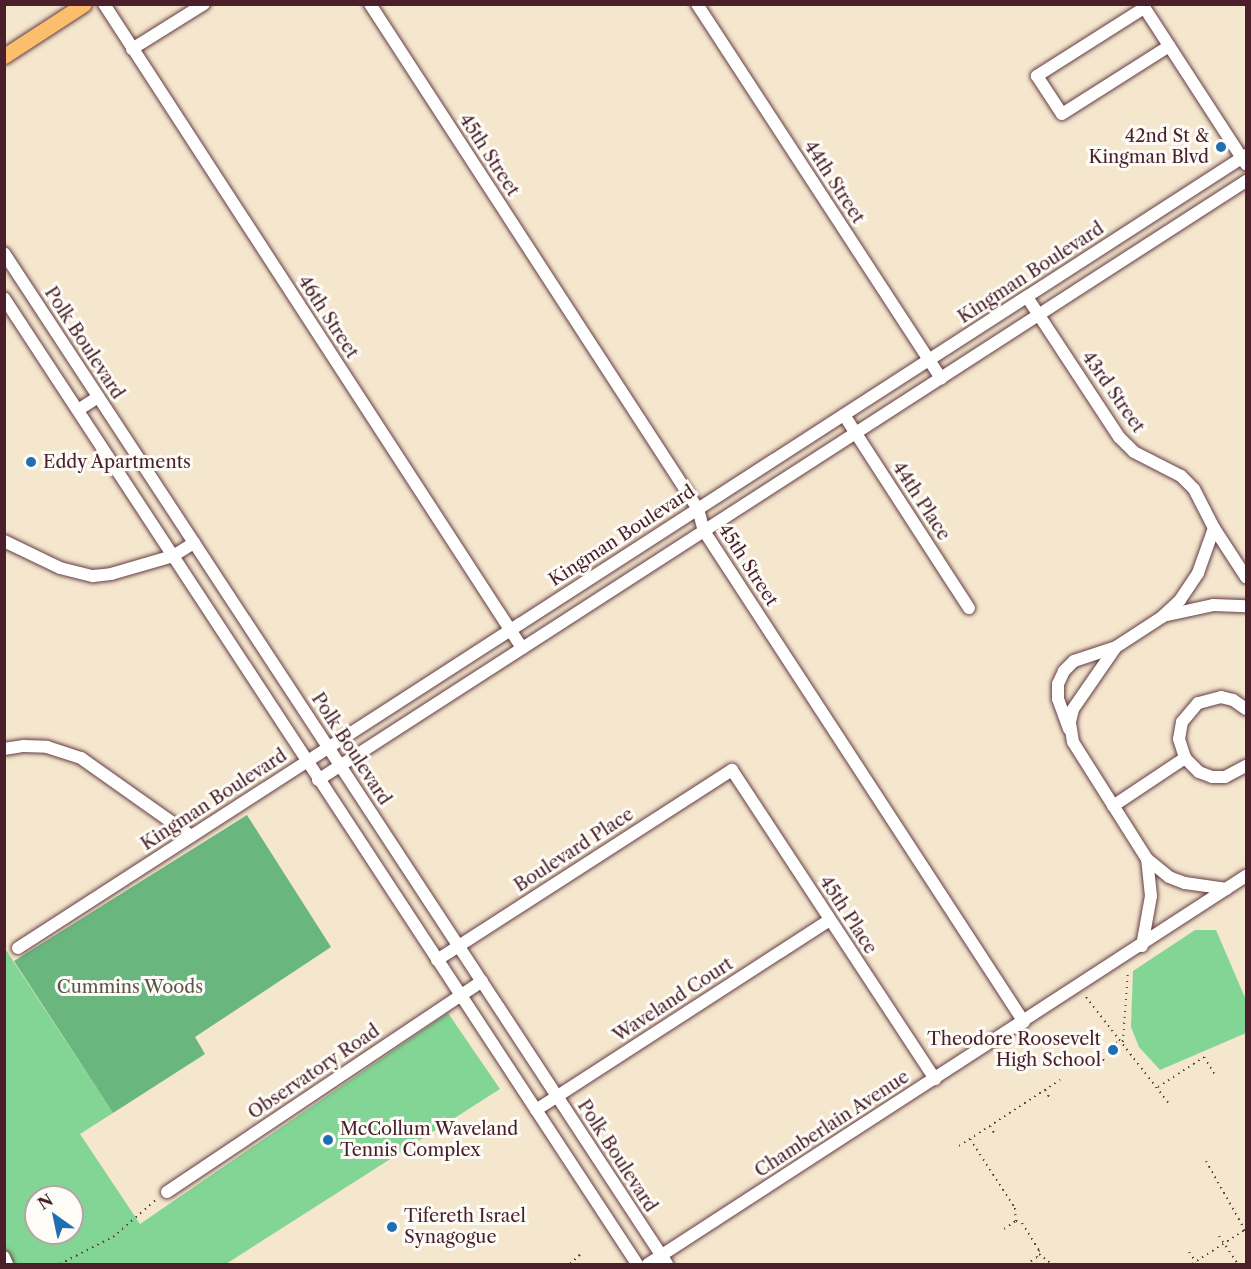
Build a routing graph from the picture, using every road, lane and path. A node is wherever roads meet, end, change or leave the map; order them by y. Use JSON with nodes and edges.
{"nodes":[{"id":1,"x":84,"y":4,"type":"edge"},
{"id":2,"x":104,"y":4,"type":"edge"},
{"id":3,"x":204,"y":4,"type":"edge"},
{"id":4,"x":370,"y":4,"type":"edge"},
{"id":5,"x":697,"y":4,"type":"edge"},
{"id":6,"x":1143,"y":6,"type":"edge"},
{"id":7,"x":1169,"y":46,"type":"junction"},
{"id":8,"x":132,"y":49,"type":"junction"},
{"id":9,"x":4,"y":56,"type":"edge"},
{"id":10,"x":1245,"y":160,"type":"edge"},
{"id":11,"x":1246,"y":181,"type":"edge"},
{"id":12,"x":4,"y":253,"type":"edge"},
{"id":13,"x":16,"y":270,"type":"junction"},
{"id":14,"x":4,"y":278,"type":"edge"},
{"id":15,"x":4,"y":297,"type":"edge"},
{"id":16,"x":1027,"y":297,"type":"junction"},
{"id":17,"x":1039,"y":315,"type":"junction"},
{"id":18,"x":929,"y":360,"type":"junction"},
{"id":19,"x":941,"y":378,"type":"junction"},
{"id":20,"x":98,"y":396,"type":"junction"},
{"id":21,"x":78,"y":410,"type":"junction"},
{"id":22,"x":844,"y":415,"type":"junction"},
{"id":23,"x":856,"y":433,"type":"junction"},
{"id":24,"x":698,"y":509,"type":"junction"},
{"id":25,"x":1214,"y":528,"type":"junction"},
{"id":26,"x":704,"y":531,"type":"junction"},
{"id":27,"x":4,"y":541,"type":"edge"},
{"id":28,"x":194,"y":543,"type":"junction"},
{"id":29,"x":173,"y":556,"type":"junction"},
{"id":30,"x":1246,"y":577,"type":"edge"},
{"id":31,"x":1246,"y":606,"type":"edge"},
{"id":32,"x":969,"y":608,"type":"dead end"},
{"id":33,"x":1162,"y":617,"type":"junction"},
{"id":34,"x":510,"y":630,"type":"junction"},
{"id":35,"x":1116,"y":647,"type":"junction"},
{"id":36,"x":522,"y":648,"type":"junction"},
{"id":37,"x":1246,"y":709,"type":"edge"},
{"id":38,"x":1071,"y":733,"type":"junction"},
{"id":39,"x":328,"y":748,"type":"junction"},
{"id":40,"x":4,"y":749,"type":"edge"},
{"id":41,"x":1185,"y":758,"type":"junction"},
{"id":42,"x":306,"y":762,"type":"junction"},
{"id":43,"x":340,"y":766,"type":"junction"},
{"id":44,"x":1246,"y":766,"type":"edge"},
{"id":45,"x":732,"y":770,"type":"joint"},
{"id":46,"x":318,"y":780,"type":"junction"},
{"id":47,"x":1113,"y":806,"type":"junction"},
{"id":48,"x":191,"y":836,"type":"junction"},
{"id":49,"x":1147,"y":859,"type":"junction"},
{"id":50,"x":1246,"y":876,"type":"edge"},
{"id":51,"x":1227,"y":889,"type":"junction"},
{"id":52,"x":830,"y":920,"type":"junction"},
{"id":53,"x":458,"y":946,"type":"junction"},
{"id":54,"x":1142,"y":946,"type":"junction"},
{"id":55,"x":18,"y":948,"type":"dead end"},
{"id":56,"x":437,"y":960,"type":"junction"},
{"id":57,"x":1128,"y":970,"type":"dead end"},
{"id":58,"x":482,"y":981,"type":"junction"},
{"id":59,"x":460,"y":995,"type":"junction"},
{"id":60,"x":1086,"y":997,"type":"dead end"},
{"id":61,"x":1024,"y":1022,"type":"junction"},
{"id":62,"x":1122,"y":1042,"type":"junction"},
{"id":63,"x":1100,"y":1054,"type":"junction"},
{"id":64,"x":1086,"y":1063,"type":"dead end"},
{"id":65,"x":1106,"y":1064,"type":"dead end"},
{"id":66,"x":1216,"y":1076,"type":"dead end"},
{"id":67,"x":935,"y":1079,"type":"junction"},
{"id":68,"x":1060,"y":1080,"type":"dead end"},
{"id":69,"x":1158,"y":1087,"type":"junction"},
{"id":70,"x":1045,"y":1090,"type":"junction"},
{"id":71,"x":557,"y":1097,"type":"junction"},
{"id":72,"x":1051,"y":1100,"type":"dead end"},
{"id":73,"x":1170,"y":1105,"type":"dead end"},
{"id":74,"x":536,"y":1110,"type":"junction"},
{"id":75,"x":990,"y":1126,"type":"junction"},
{"id":76,"x":996,"y":1136,"type":"dead end"},
{"id":77,"x":970,"y":1139,"type":"junction"},
{"id":78,"x":959,"y":1146,"type":"dead end"},
{"id":79,"x":1206,"y":1161,"type":"dead end"},
{"id":80,"x":167,"y":1192,"type":"joint"},
{"id":81,"x":1016,"y":1221,"type":"junction"},
{"id":82,"x":1004,"y":1229,"type":"dead end"},
{"id":83,"x":1246,"y":1230,"type":"edge"},
{"id":84,"x":1219,"y":1236,"type":"dead end"},
{"id":85,"x":1224,"y":1244,"type":"junction"},
{"id":86,"x":1189,"y":1252,"type":"dead end"},
{"id":87,"x":582,"y":1253,"type":"dead end"},
{"id":88,"x":1039,"y":1254,"type":"junction"},
{"id":89,"x":4,"y":1257,"type":"edge"},
{"id":90,"x":664,"y":1260,"type":"edge"},
{"id":91,"x":1194,"y":1263,"type":"edge"},
{"id":92,"x":7,"y":1264,"type":"edge"},
{"id":93,"x":60,"y":1264,"type":"edge"},
{"id":94,"x":570,"y":1264,"type":"edge"},
{"id":95,"x":638,"y":1264,"type":"edge"},
{"id":96,"x":648,"y":1264,"type":"edge"},
{"id":97,"x":1027,"y":1264,"type":"edge"},
{"id":98,"x":1052,"y":1264,"type":"edge"},
{"id":99,"x":1238,"y":1264,"type":"edge"}],
"edges":[{"from":1,"to":9,"type":"main road"},
{"from":2,"to":8,"type":"street","name":"46th Street"},
{"from":3,"to":8,"type":"street"},
{"from":4,"to":24,"type":"street","name":"45th Street"},
{"from":5,"to":18,"type":"street","name":"44th Street"},
{"from":6,"to":7,"type":"street"},
{"from":6,"to":7,"type":"street"},
{"from":7,"to":10,"type":"street"},
{"from":8,"to":34,"type":"street","name":"46th Street"},
{"from":10,"to":16,"type":"street","name":"Kingman Boulevard"},
{"from":11,"to":17,"type":"street"},
{"from":12,"to":13,"type":"street","name":"Polk Boulevard"},
{"from":13,"to":14,"type":"street"},
{"from":13,"to":20,"type":"street","name":"Polk Boulevard"},
{"from":15,"to":21,"type":"street"},
{"from":16,"to":17,"type":"street","name":"43rd Street"},
{"from":16,"to":18,"type":"street","name":"Kingman Boulevard"},
{"from":17,"to":19,"type":"street"},
{"from":17,"to":25,"type":"street","name":"43rd Street"},
{"from":18,"to":19,"type":"street","name":"44th Street"},
{"from":18,"to":22,"type":"street","name":"Kingman Boulevard"},
{"from":19,"to":23,"type":"street"},
{"from":20,"to":21,"type":"street"},
{"from":20,"to":28,"type":"street","name":"Polk Boulevard"},
{"from":21,"to":29,"type":"street"},
{"from":22,"to":23,"type":"street","name":"44th Place"},
{"from":22,"to":24,"type":"street","name":"Kingman Boulevard"},
{"from":23,"to":26,"type":"street"},
{"from":23,"to":32,"type":"street","name":"44th Place"},
{"from":24,"to":26,"type":"street","name":"45th Street"},
{"from":24,"to":34,"type":"street","name":"Kingman Boulevard"},
{"from":25,"to":30,"type":"street","name":"43rd Street"},
{"from":25,"to":33,"type":"street"},
{"from":26,"to":36,"type":"street"},
{"from":26,"to":61,"type":"street","name":"45th Street"},
{"from":27,"to":29,"type":"street"},
{"from":28,"to":29,"type":"street"},
{"from":28,"to":39,"type":"street","name":"Polk Boulevard"},
{"from":29,"to":42,"type":"street"},
{"from":31,"to":33,"type":"street"},
{"from":33,"to":35,"type":"street"},
{"from":34,"to":36,"type":"street","name":"46th Street"},
{"from":34,"to":39,"type":"street","name":"Kingman Boulevard"},
{"from":35,"to":38,"type":"street"},
{"from":35,"to":38,"type":"street"},
{"from":36,"to":43,"type":"street"},
{"from":37,"to":41,"type":"street"},
{"from":38,"to":47,"type":"street"},
{"from":39,"to":42,"type":"street","name":"Kingman Boulevard"},
{"from":39,"to":43,"type":"street","name":"Polk Boulevard"},
{"from":40,"to":48,"type":"street"},
{"from":41,"to":44,"type":"street"},
{"from":41,"to":47,"type":"street"},
{"from":42,"to":46,"type":"street"},
{"from":42,"to":48,"type":"street","name":"Kingman Boulevard"},
{"from":43,"to":46,"type":"street"},
{"from":43,"to":53,"type":"street","name":"Polk Boulevard"},
{"from":45,"to":52,"type":"street","name":"45th Place"},
{"from":45,"to":53,"type":"street","name":"Boulevard Place"},
{"from":46,"to":56,"type":"street"},
{"from":47,"to":49,"type":"street"},
{"from":48,"to":55,"type":"street","name":"Kingman Boulevard"},
{"from":49,"to":51,"type":"street"},
{"from":49,"to":54,"type":"street"},
{"from":50,"to":51,"type":"street","name":"Chamberlain Avenue"},
{"from":51,"to":54,"type":"street","name":"Chamberlain Avenue"},
{"from":52,"to":67,"type":"street","name":"45th Place"},
{"from":52,"to":71,"type":"street","name":"Waveland Court"},
{"from":53,"to":56,"type":"street","name":"Boulevard Place"},
{"from":53,"to":58,"type":"street","name":"Polk Boulevard"},
{"from":54,"to":61,"type":"street","name":"Chamberlain Avenue"},
{"from":56,"to":59,"type":"street"},
{"from":57,"to":62,"type":"path"},
{"from":58,"to":59,"type":"street","name":"Observatory Road"},
{"from":58,"to":71,"type":"street","name":"Polk Boulevard"},
{"from":59,"to":74,"type":"street"},
{"from":59,"to":80,"type":"street","name":"Observatory Road"},
{"from":60,"to":62,"type":"path"},
{"from":61,"to":67,"type":"street","name":"Chamberlain Avenue"},
{"from":62,"to":63,"type":"path"},
{"from":62,"to":69,"type":"path"},
{"from":63,"to":64,"type":"path"},
{"from":63,"to":65,"type":"path"},
{"from":66,"to":69,"type":"path"},
{"from":67,"to":90,"type":"street","name":"Chamberlain Avenue"},
{"from":68,"to":70,"type":"path"},
{"from":69,"to":73,"type":"path"},
{"from":70,"to":72,"type":"path"},
{"from":70,"to":75,"type":"path"},
{"from":71,"to":74,"type":"street","name":"Waveland Court"},
{"from":71,"to":90,"type":"street","name":"Polk Boulevard"},
{"from":74,"to":95,"type":"street"},
{"from":75,"to":76,"type":"path"},
{"from":75,"to":77,"type":"path"},
{"from":77,"to":78,"type":"path"},
{"from":77,"to":81,"type":"path"},
{"from":79,"to":83,"type":"path"},
{"from":80,"to":93,"type":"path"},
{"from":81,"to":82,"type":"path"},
{"from":81,"to":88,"type":"path"},
{"from":83,"to":85,"type":"path"},
{"from":84,"to":85,"type":"path"},
{"from":85,"to":91,"type":"path"},
{"from":85,"to":99,"type":"path"},
{"from":86,"to":91,"type":"path"},
{"from":87,"to":94,"type":"path"},
{"from":88,"to":97,"type":"path"},
{"from":88,"to":98,"type":"path"},
{"from":89,"to":92,"type":"street"},
{"from":90,"to":96,"type":"street","name":"Chamberlain Avenue"}]}
